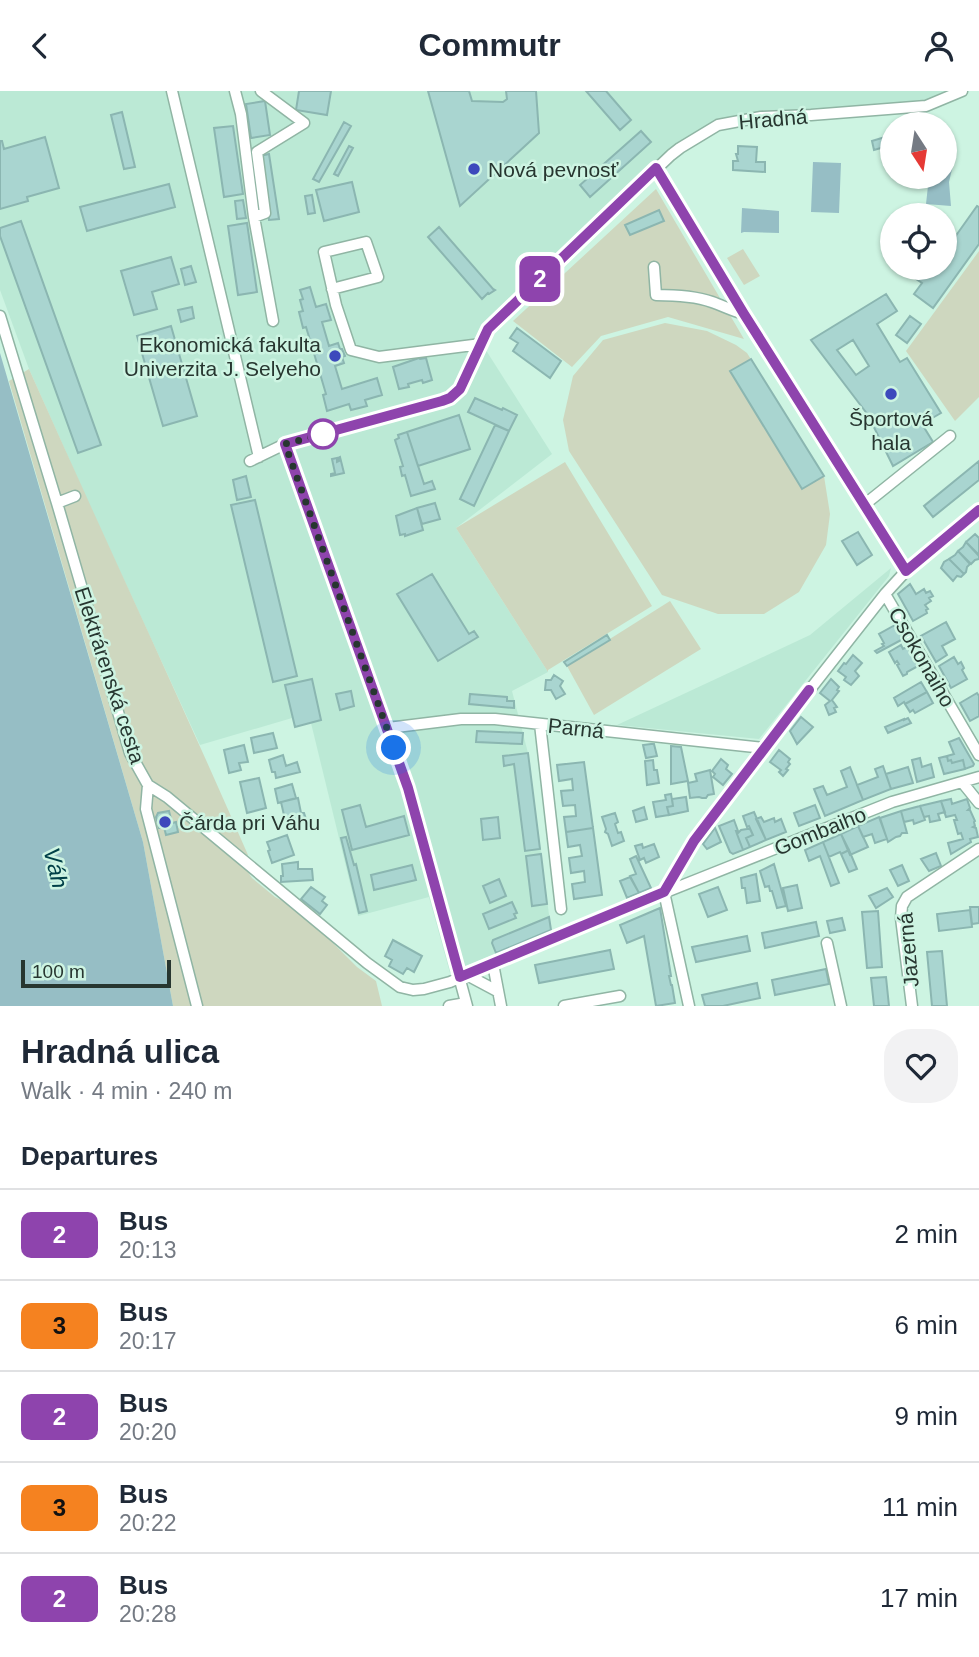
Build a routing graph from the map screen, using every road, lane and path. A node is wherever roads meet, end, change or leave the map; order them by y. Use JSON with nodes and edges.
{"nodes":[{"id":1,"x":172,"y":91,"type":"edge"},
{"id":2,"x":235,"y":91,"type":"edge"},
{"id":3,"x":261,"y":91,"type":"edge"},
{"id":4,"x":962,"y":91,"type":"edge"},
{"id":5,"x":656,"y":168,"type":"junction"},
{"id":6,"x":254,"y":217,"type":"junction"},
{"id":7,"x":654,"y":267,"type":"dead end"},
{"id":8,"x":332,"y":289,"type":"junction"},
{"id":9,"x":744,"y":314,"type":"junction"},
{"id":10,"x":0,"y":316,"type":"edge"},
{"id":11,"x":273,"y":321,"type":"dead end"},
{"id":12,"x":481,"y":344,"type":"junction"},
{"id":13,"x":950,"y":436,"type":"dead end"},
{"id":14,"x":285,"y":444,"type":"junction"},
{"id":15,"x":75,"y":496,"type":"dead end"},
{"id":16,"x":57,"y":503,"type":"junction"},
{"id":17,"x":864,"y":505,"type":"junction"},
{"id":18,"x":979,"y":510,"type":"edge"},
{"id":19,"x":906,"y":571,"type":"junction"},
{"id":20,"x":885,"y":594,"type":"junction"},
{"id":21,"x":540,"y":724,"type":"junction"},
{"id":22,"x":388,"y":728,"type":"junction"},
{"id":23,"x":764,"y":748,"type":"junction"},
{"id":24,"x":979,"y":755,"type":"edge"},
{"id":25,"x":979,"y":777,"type":"edge"},
{"id":26,"x":962,"y":782,"type":"junction"},
{"id":27,"x":148,"y":785,"type":"junction"},
{"id":28,"x":979,"y":803,"type":"edge"},
{"id":29,"x":979,"y":849,"type":"edge"},
{"id":30,"x":664,"y":892,"type":"junction"},
{"id":31,"x":561,"y":909,"type":"dead end"},
{"id":32,"x":827,"y":943,"type":"dead end"},
{"id":33,"x":493,"y":964,"type":"junction"},
{"id":34,"x":463,"y":976,"type":"junction"},
{"id":35,"x":497,"y":991,"type":"junction"},
{"id":36,"x":620,"y":996,"type":"dead end"},
{"id":37,"x":466,"y":1004,"type":"edge"},
{"id":38,"x":197,"y":1006,"type":"edge"},
{"id":39,"x":449,"y":1006,"type":"edge"},
{"id":40,"x":501,"y":1006,"type":"edge"},
{"id":41,"x":565,"y":1006,"type":"edge"},
{"id":42,"x":689,"y":1006,"type":"edge"},
{"id":43,"x":841,"y":1006,"type":"edge"},
{"id":44,"x":912,"y":1006,"type":"edge"}],
"edges":[{"from":1,"to":14,"type":"street","name":"Hradná"},
{"from":2,"to":6,"type":"street"},
{"from":3,"to":6,"type":"street"},
{"from":4,"to":5,"type":"street","name":"Hradná"},
{"from":5,"to":9,"type":"street"},
{"from":5,"to":12,"type":"street","name":"Hradná"},
{"from":6,"to":11,"type":"street"},
{"from":7,"to":9,"type":"street"},
{"from":8,"to":8,"type":"street"},
{"from":8,"to":12,"type":"street"},
{"from":9,"to":17,"type":"street"},
{"from":10,"to":16,"type":"street","name":"Elektrárenská cesta"},
{"from":12,"to":14,"type":"street","name":"Hradná"},
{"from":13,"to":17,"type":"street"},
{"from":14,"to":22,"type":"street"},
{"from":15,"to":16,"type":"street"},
{"from":16,"to":27,"type":"street","name":"Elektrárenská cesta"},
{"from":17,"to":19,"type":"street"},
{"from":18,"to":19,"type":"street"},
{"from":19,"to":20,"type":"street"},
{"from":20,"to":23,"type":"street"},
{"from":20,"to":24,"type":"street","name":"Csokonaiho"},
{"from":21,"to":22,"type":"street","name":"Parná"},
{"from":21,"to":23,"type":"street","name":"Parná"},
{"from":21,"to":31,"type":"street"},
{"from":22,"to":34,"type":"street"},
{"from":23,"to":30,"type":"street"},
{"from":25,"to":26,"type":"street","name":"Gombaiho"},
{"from":26,"to":28,"type":"street"},
{"from":26,"to":30,"type":"street","name":"Gombaiho"},
{"from":27,"to":34,"type":"street","name":"Elektrárenská cesta"},
{"from":27,"to":38,"type":"street"},
{"from":29,"to":44,"type":"street","name":"Jazerná"},
{"from":30,"to":33,"type":"street","name":"Gombaiho"},
{"from":30,"to":42,"type":"street"},
{"from":32,"to":43,"type":"street"},
{"from":33,"to":34,"type":"street","name":"Elektrárenská cesta"},
{"from":33,"to":35,"type":"street"},
{"from":34,"to":35,"type":"street"},
{"from":34,"to":37,"type":"street"},
{"from":35,"to":40,"type":"street"},
{"from":36,"to":41,"type":"street"},
{"from":37,"to":39,"type":"street"}]}
